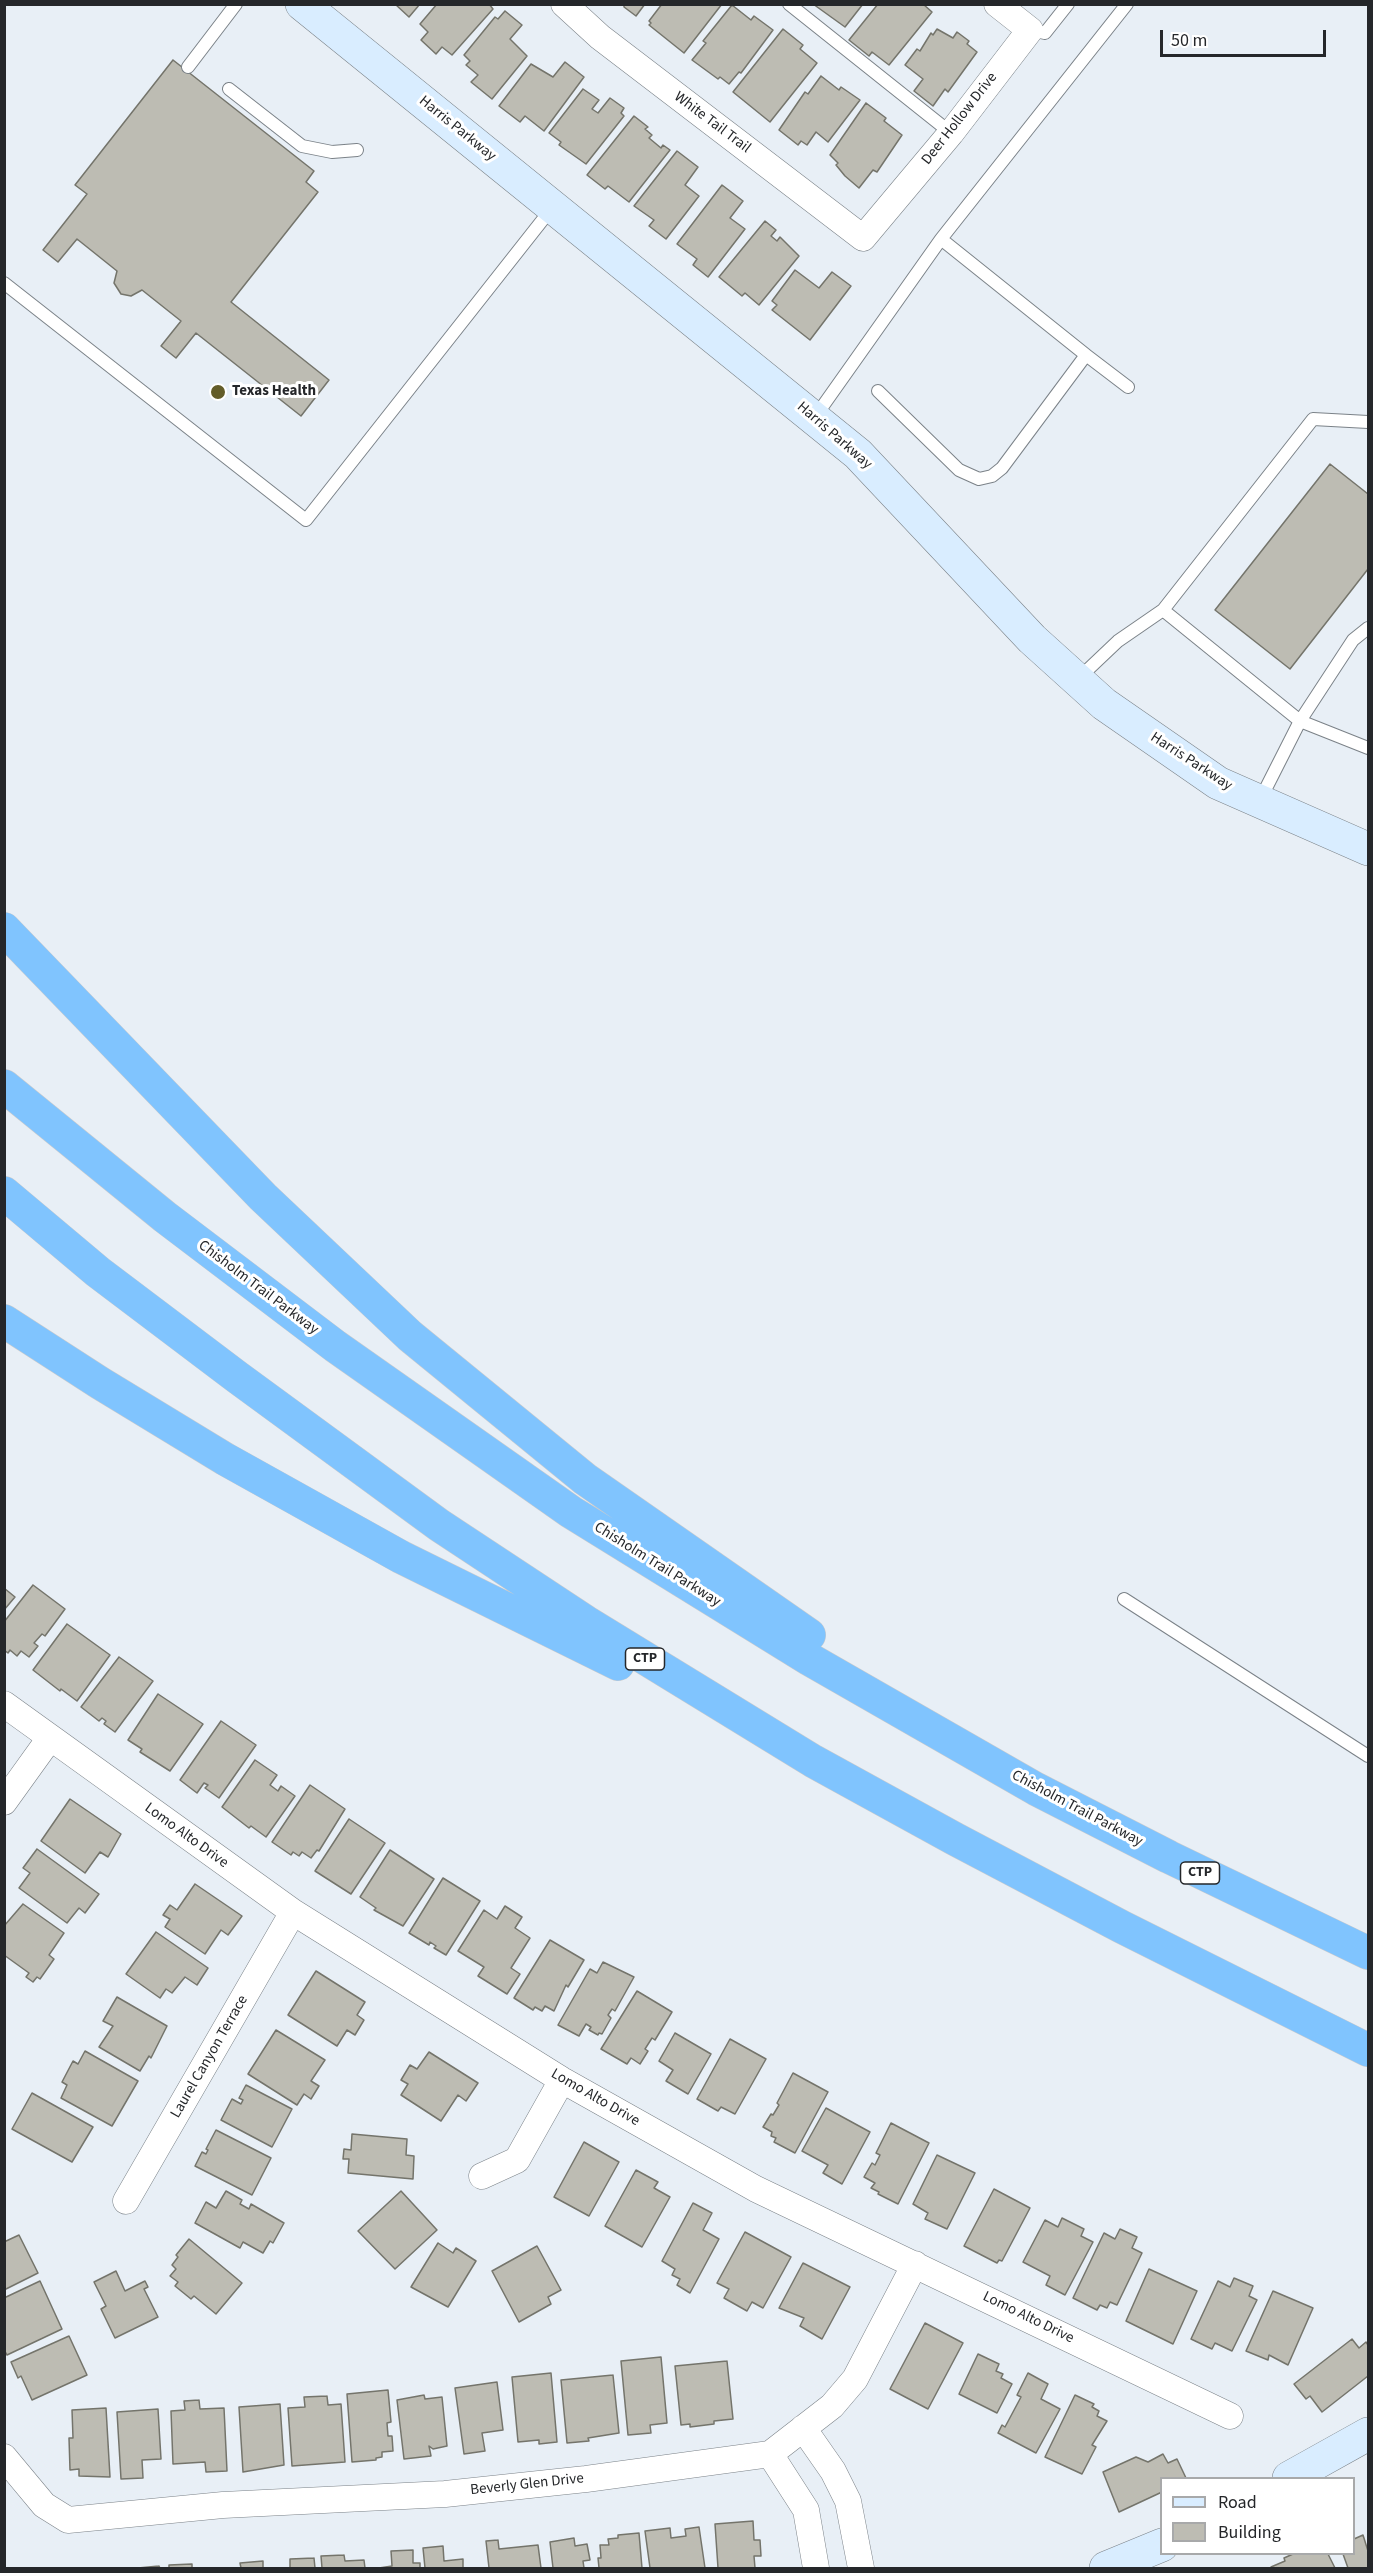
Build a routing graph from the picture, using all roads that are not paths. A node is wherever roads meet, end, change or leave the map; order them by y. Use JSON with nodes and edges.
{"nodes":[{"id":1,"x":236,"y":4,"type":"edge"},
{"id":2,"x":302,"y":4,"type":"edge"},
{"id":3,"x":564,"y":4,"type":"edge"},
{"id":4,"x":789,"y":4,"type":"edge"},
{"id":5,"x":998,"y":4,"type":"edge"},
{"id":6,"x":1068,"y":4,"type":"edge"},
{"id":7,"x":1127,"y":4,"type":"edge"},
{"id":8,"x":1030,"y":30,"type":"junction"},
{"id":9,"x":188,"y":67,"type":"dead end"},
{"id":10,"x":229,"y":89,"type":"dead end"},
{"id":11,"x":951,"y":133,"type":"junction"},
{"id":12,"x":357,"y":150,"type":"dead end"},
{"id":13,"x":553,"y":207,"type":"junction"},
{"id":14,"x":863,"y":238,"type":"joint"},
{"id":15,"x":941,"y":239,"type":"junction"},
{"id":16,"x":4,"y":283,"type":"edge"},
{"id":17,"x":1086,"y":355,"type":"junction"},
{"id":18,"x":1128,"y":387,"type":"dead end"},
{"id":19,"x":878,"y":391,"type":"dead end"},
{"id":20,"x":814,"y":418,"type":"junction"},
{"id":21,"x":1368,"y":422,"type":"edge"},
{"id":22,"x":1163,"y":610,"type":"junction"},
{"id":23,"x":1368,"y":628,"type":"edge"},
{"id":24,"x":1077,"y":679,"type":"junction"},
{"id":25,"x":1300,"y":720,"type":"junction"},
{"id":26,"x":1368,"y":747,"type":"edge"},
{"id":27,"x":1259,"y":801,"type":"junction"},
{"id":28,"x":1368,"y":849,"type":"edge"},
{"id":29,"x":4,"y":929,"type":"edge"},
{"id":30,"x":4,"y":1086,"type":"edge"},
{"id":31,"x":4,"y":1193,"type":"edge"},
{"id":32,"x":4,"y":1321,"type":"edge"},
{"id":33,"x":1124,"y":1599,"type":"dead end"},
{"id":34,"x":4,"y":1704,"type":"edge"},
{"id":35,"x":50,"y":1738,"type":"junction"},
{"id":36,"x":1368,"y":1756,"type":"edge"},
{"id":37,"x":813,"y":1761,"type":"junction"},
{"id":38,"x":1036,"y":1789,"type":"junction"},
{"id":39,"x":4,"y":1802,"type":"edge"},
{"id":40,"x":293,"y":1912,"type":"junction"},
{"id":41,"x":1368,"y":1953,"type":"edge"},
{"id":42,"x":1355,"y":2043,"type":"edge"},
{"id":43,"x":562,"y":2080,"type":"junction"},
{"id":44,"x":482,"y":2176,"type":"dead end"},
{"id":45,"x":126,"y":2201,"type":"dead end"},
{"id":46,"x":915,"y":2264,"type":"junction"},
{"id":47,"x":1230,"y":2416,"type":"dead end"},
{"id":48,"x":803,"y":2428,"type":"junction"},
{"id":49,"x":1368,"y":2434,"type":"edge"},
{"id":50,"x":770,"y":2454,"type":"junction"},
{"id":51,"x":4,"y":2457,"type":"edge"},
{"id":52,"x":1291,"y":2477,"type":"edge"},
{"id":53,"x":1160,"y":2545,"type":"edge"},
{"id":54,"x":816,"y":2568,"type":"edge"},
{"id":55,"x":861,"y":2568,"type":"edge"},
{"id":56,"x":1107,"y":2568,"type":"edge"}],
"edges":[{"from":1,"to":9,"type":"lane"},
{"from":2,"to":13,"type":"street","name":"Harris Parkway"},
{"from":3,"to":14,"type":"street","name":"White Tail Trail"},
{"from":4,"to":11,"type":"lane"},
{"from":5,"to":8,"type":"street"},
{"from":6,"to":8,"type":"lane"},
{"from":7,"to":15,"type":"lane"},
{"from":8,"to":11,"type":"street","name":"Deer Hollow Drive"},
{"from":10,"to":12,"type":"lane"},
{"from":11,"to":14,"type":"street","name":"Deer Hollow Drive"},
{"from":13,"to":16,"type":"lane"},
{"from":13,"to":20,"type":"street","name":"Harris Parkway"},
{"from":15,"to":17,"type":"lane"},
{"from":15,"to":20,"type":"lane"},
{"from":17,"to":18,"type":"lane"},
{"from":17,"to":19,"type":"lane"},
{"from":20,"to":24,"type":"street","name":"Harris Parkway"},
{"from":21,"to":22,"type":"lane"},
{"from":22,"to":24,"type":"lane"},
{"from":22,"to":25,"type":"lane"},
{"from":23,"to":25,"type":"lane"},
{"from":24,"to":27,"type":"street","name":"Harris Parkway"},
{"from":25,"to":26,"type":"lane"},
{"from":25,"to":27,"type":"lane"},
{"from":27,"to":28,"type":"street","name":"Harris Parkway"},
{"from":29,"to":38,"type":"highway"},
{"from":30,"to":38,"type":"highway","name":"Chisholm Trail Parkway","number":"CTP"},
{"from":31,"to":37,"type":"highway","number":"CTP"},
{"from":32,"to":37,"type":"highway"},
{"from":33,"to":36,"type":"lane"},
{"from":34,"to":35,"type":"street","name":"Lomo Alto Drive"},
{"from":35,"to":39,"type":"street"},
{"from":35,"to":40,"type":"street","name":"Lomo Alto Drive"},
{"from":37,"to":42,"type":"highway","number":"CTP"},
{"from":38,"to":41,"type":"highway","name":"Chisholm Trail Parkway","number":"CTP"},
{"from":40,"to":43,"type":"street","name":"Lomo Alto Drive"},
{"from":40,"to":45,"type":"street","name":"Laurel Canyon Terrace"},
{"from":43,"to":44,"type":"street"},
{"from":43,"to":46,"type":"street","name":"Lomo Alto Drive"},
{"from":46,"to":47,"type":"street","name":"Lomo Alto Drive"},
{"from":46,"to":48,"type":"street"},
{"from":48,"to":50,"type":"street"},
{"from":48,"to":55,"type":"street"},
{"from":49,"to":52,"type":"street"},
{"from":50,"to":51,"type":"street","name":"Beverly Glen Drive"},
{"from":50,"to":54,"type":"street"},
{"from":53,"to":56,"type":"street"}]}
